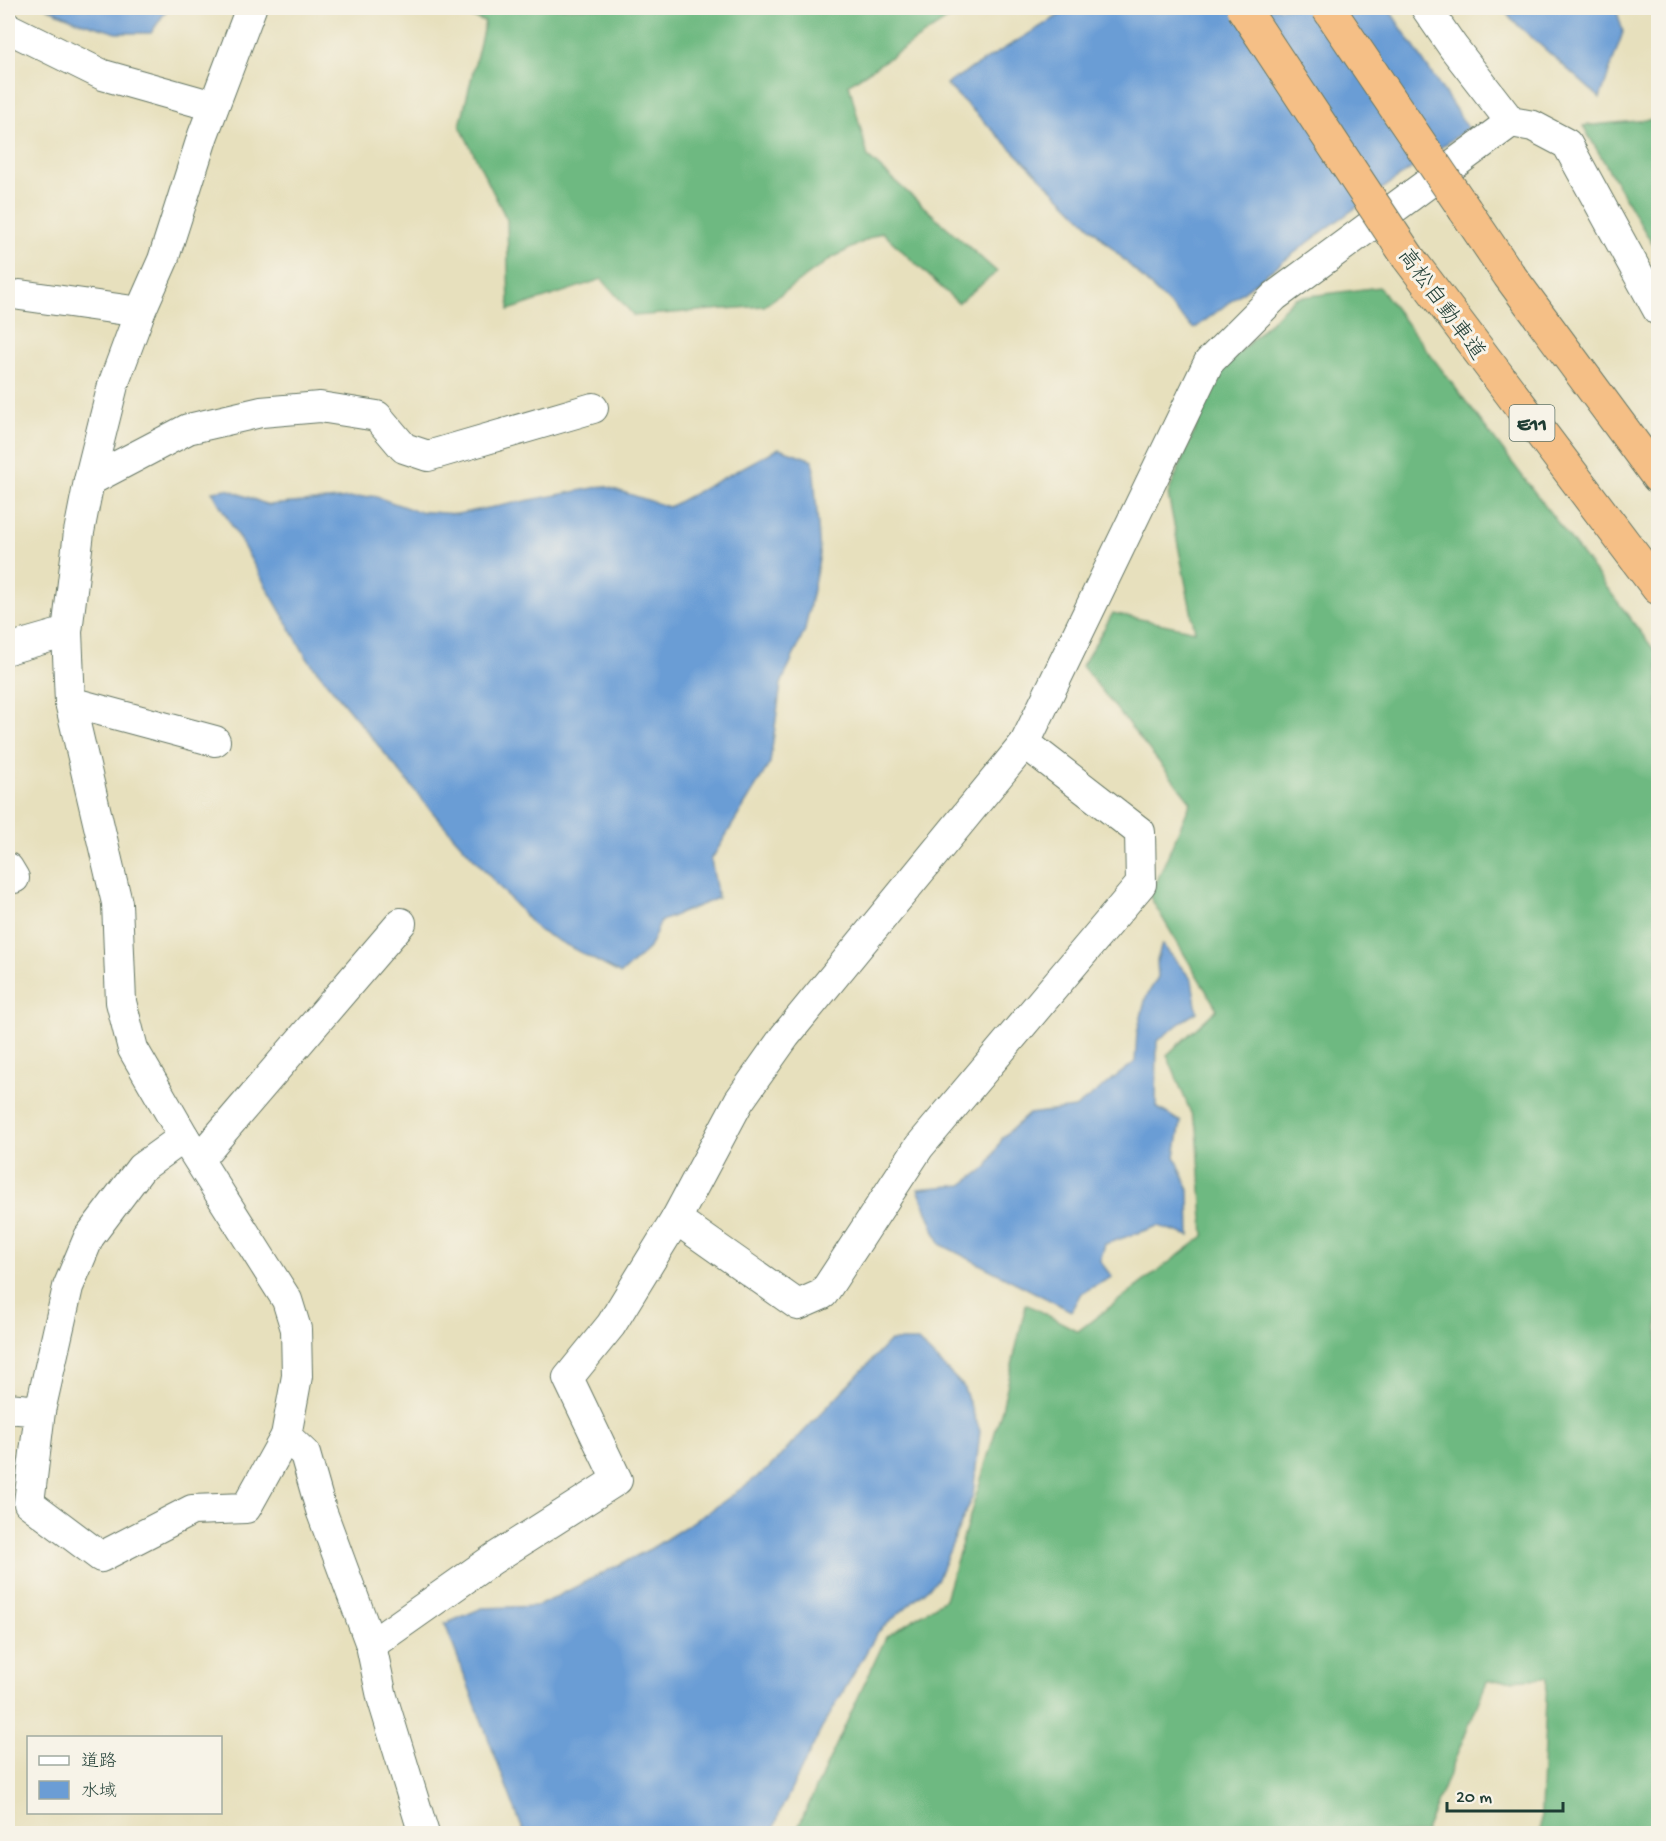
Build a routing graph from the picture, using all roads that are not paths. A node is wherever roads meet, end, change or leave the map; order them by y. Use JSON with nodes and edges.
{"nodes":[{"id":1,"x":251,"y":8,"type":"edge"},
{"id":2,"x":1243,"y":8,"type":"edge"},
{"id":3,"x":1328,"y":8,"type":"edge"},
{"id":4,"x":1426,"y":8,"type":"edge"},
{"id":5,"x":8,"y":28,"type":"edge"},
{"id":6,"x":213,"y":106,"type":"junction"},
{"id":7,"x":1511,"y":122,"type":"junction"},
{"id":8,"x":20,"y":295,"type":"dead end"},
{"id":9,"x":1659,"y":310,"type":"edge"},
{"id":10,"x":140,"y":312,"type":"junction"},
{"id":11,"x":593,"y":408,"type":"dead end"},
{"id":12,"x":1659,"y":477,"type":"edge"},
{"id":13,"x":89,"y":481,"type":"junction"},
{"id":14,"x":1659,"y":588,"type":"edge"},
{"id":15,"x":67,"y":632,"type":"junction"},
{"id":16,"x":8,"y":649,"type":"edge"},
{"id":17,"x":70,"y":702,"type":"junction"},
{"id":18,"x":215,"y":741,"type":"dead end"},
{"id":19,"x":1025,"y":743,"type":"junction"},
{"id":20,"x":401,"y":923,"type":"dead end"},
{"id":21,"x":191,"y":1148,"type":"junction"},
{"id":22,"x":676,"y":1219,"type":"junction"},
{"id":23,"x":8,"y":1408,"type":"edge"},
{"id":24,"x":40,"y":1411,"type":"junction"},
{"id":25,"x":286,"y":1436,"type":"junction"},
{"id":26,"x":371,"y":1645,"type":"junction"},
{"id":27,"x":424,"y":1833,"type":"edge"}],
"edges":[{"from":1,"to":6,"type":"street"},
{"from":2,"to":14,"type":"highway","name":"高松自動車道","number":"E11","bridge":true},
{"from":3,"to":12,"type":"highway","bridge":true},
{"from":4,"to":7,"type":"street"},
{"from":5,"to":6,"type":"street"},
{"from":6,"to":10,"type":"street"},
{"from":7,"to":9,"type":"street"},
{"from":7,"to":19,"type":"street"},
{"from":8,"to":10,"type":"street"},
{"from":10,"to":13,"type":"street"},
{"from":11,"to":13,"type":"street"},
{"from":13,"to":15,"type":"street"},
{"from":15,"to":16,"type":"street"},
{"from":15,"to":17,"type":"street"},
{"from":17,"to":18,"type":"street"},
{"from":17,"to":21,"type":"street"},
{"from":19,"to":22,"type":"street"},
{"from":19,"to":22,"type":"street"},
{"from":20,"to":21,"type":"street"},
{"from":21,"to":24,"type":"street"},
{"from":21,"to":25,"type":"street"},
{"from":22,"to":26,"type":"street"},
{"from":23,"to":24,"type":"street"},
{"from":24,"to":25,"type":"street"},
{"from":25,"to":26,"type":"street"},
{"from":26,"to":27,"type":"street"}]}
